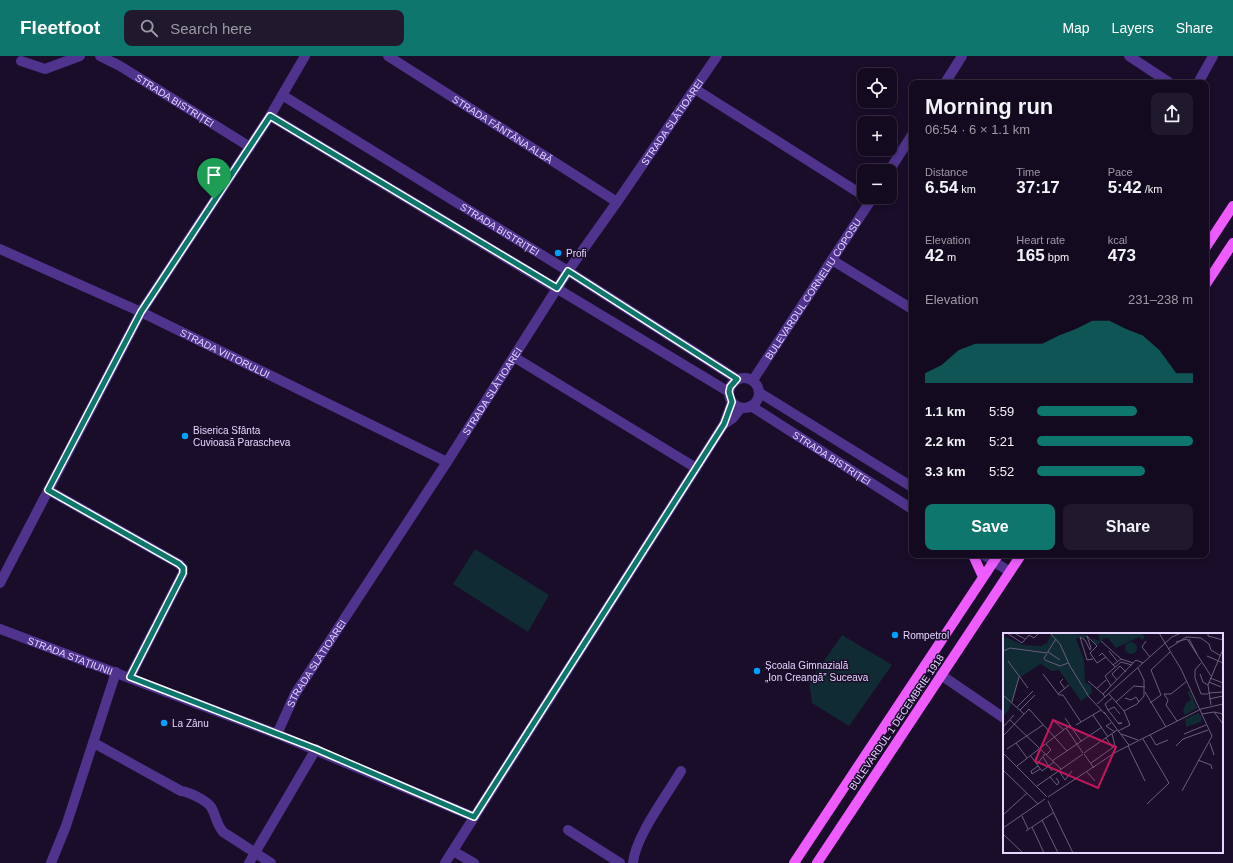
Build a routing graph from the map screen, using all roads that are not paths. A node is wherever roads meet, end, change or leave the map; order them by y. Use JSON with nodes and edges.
{"nodes":[{"id":1,"x":80,"y":56,"type":"edge"},
{"id":2,"x":100,"y":56,"type":"edge"},
{"id":3,"x":305,"y":56,"type":"edge"},
{"id":4,"x":388,"y":56,"type":"edge"},
{"id":5,"x":717,"y":56,"type":"edge"},
{"id":6,"x":962,"y":56,"type":"edge"},
{"id":7,"x":1130,"y":56,"type":"edge"},
{"id":8,"x":1213,"y":56,"type":"edge"},
{"id":9,"x":21,"y":61,"type":"dead end"},
{"id":10,"x":947,"y":80,"type":"edge"},
{"id":11,"x":1166,"y":80,"type":"edge"},
{"id":12,"x":1200,"y":80,"type":"edge"},
{"id":13,"x":695,"y":88,"type":"junction"},
{"id":14,"x":282,"y":95,"type":"junction"},
{"id":15,"x":270,"y":116,"type":"junction"},
{"id":16,"x":909,"y":141,"type":"edge"},
{"id":17,"x":250,"y":147,"type":"junction"},
{"id":18,"x":894,"y":164,"type":"edge"},
{"id":19,"x":857,"y":191,"type":"edge"},
{"id":20,"x":617,"y":202,"type":"junction"},
{"id":21,"x":865,"y":204,"type":"edge"},
{"id":22,"x":1233,"y":206,"type":"edge"},
{"id":23,"x":1209,"y":242,"type":"edge"},
{"id":24,"x":1233,"y":243,"type":"edge"},
{"id":25,"x":0,"y":249,"type":"edge"},
{"id":26,"x":832,"y":260,"type":"junction"},
{"id":27,"x":568,"y":271,"type":"junction"},
{"id":28,"x":1209,"y":279,"type":"edge"},
{"id":29,"x":557,"y":288,"type":"junction"},
{"id":30,"x":909,"y":307,"type":"edge"},
{"id":31,"x":141,"y":312,"type":"junction"},
{"id":32,"x":514,"y":357,"type":"junction"},
{"id":33,"x":737,"y":379,"type":"junction"},
{"id":34,"x":752,"y":380,"type":"junction"},
{"id":35,"x":729,"y":392,"type":"junction"},
{"id":36,"x":760,"y":393,"type":"junction"},
{"id":37,"x":732,"y":402,"type":"junction"},
{"id":38,"x":746,"y":407,"type":"junction"},
{"id":39,"x":724,"y":424,"type":"junction"},
{"id":40,"x":447,"y":462,"type":"junction"},
{"id":41,"x":696,"y":468,"type":"junction"},
{"id":42,"x":909,"y":485,"type":"edge"},
{"id":43,"x":48,"y":490,"type":"junction"},
{"id":44,"x":909,"y":507,"type":"edge"},
{"id":45,"x":974,"y":558,"type":"edge"},
{"id":46,"x":996,"y":558,"type":"edge"},
{"id":47,"x":1018,"y":558,"type":"edge"},
{"id":48,"x":1010,"y":572,"type":"junction"},
{"id":49,"x":983,"y":577,"type":"junction"},
{"id":50,"x":0,"y":583,"type":"edge"},
{"id":51,"x":0,"y":629,"type":"edge"},
{"id":52,"x":116,"y":672,"type":"junction"},
{"id":53,"x":941,"y":675,"type":"junction"},
{"id":54,"x":130,"y":677,"type":"junction"},
{"id":55,"x":1003,"y":717,"type":"edge"},
{"id":56,"x":277,"y":734,"type":"junction"},
{"id":57,"x":94,"y":743,"type":"junction"},
{"id":58,"x":316,"y":749,"type":"junction"},
{"id":59,"x":681,"y":771,"type":"dead end"},
{"id":60,"x":474,"y":817,"type":"junction"},
{"id":61,"x":568,"y":830,"type":"dead end"},
{"id":62,"x":453,"y":851,"type":"junction"},
{"id":63,"x":255,"y":854,"type":"junction"},
{"id":64,"x":51,"y":863,"type":"edge"},
{"id":65,"x":250,"y":863,"type":"edge"},
{"id":66,"x":271,"y":863,"type":"edge"},
{"id":67,"x":445,"y":863,"type":"edge"},
{"id":68,"x":474,"y":863,"type":"edge"},
{"id":69,"x":620,"y":863,"type":"edge"},
{"id":70,"x":633,"y":863,"type":"edge"},
{"id":71,"x":794,"y":863,"type":"edge"},
{"id":72,"x":817,"y":863,"type":"edge"}],
"edges":[{"from":1,"to":9,"type":"street"},
{"from":2,"to":17,"type":"street","name":"STRADA BISTRIȚEI"},
{"from":3,"to":14,"type":"street"},
{"from":4,"to":20,"type":"street","name":"STRADA FÂNTÂNA ALBĂ"},
{"from":5,"to":13,"type":"street","name":"STRADA SLĂTIOAREI"},
{"from":6,"to":10,"type":"street"},
{"from":7,"to":11,"type":"street"},
{"from":8,"to":12,"type":"street"},
{"from":13,"to":19,"type":"street"},
{"from":13,"to":20,"type":"street","name":"STRADA SLĂTIOAREI"},
{"from":14,"to":15,"type":"street"},
{"from":14,"to":27,"type":"street","name":"STRADA BISTRIȚEI"},
{"from":15,"to":17,"type":"street"},
{"from":15,"to":29,"type":"street","name":"STRADA BISTRIȚEI"},
{"from":16,"to":18,"type":"street"},
{"from":17,"to":31,"type":"street"},
{"from":20,"to":27,"type":"street","name":"STRADA SLĂTIOAREI"},
{"from":21,"to":26,"type":"street","name":"BULEVARDUL CORNELIU COPOSU"},
{"from":22,"to":23,"type":"main road"},
{"from":24,"to":28,"type":"main road"},
{"from":25,"to":31,"type":"street","name":"STRADA VIITORULUI"},
{"from":26,"to":30,"type":"street"},
{"from":26,"to":34,"type":"street","name":"BULEVARDUL CORNELIU COPOSU"},
{"from":27,"to":29,"type":"street","name":"STRADA SLĂTIOAREI"},
{"from":27,"to":33,"type":"street","name":"STRADA BISTRIȚEI"},
{"from":29,"to":32,"type":"street","name":"STRADA SLĂTIOAREI"},
{"from":29,"to":35,"type":"street","name":"STRADA BISTRIȚEI"},
{"from":31,"to":40,"type":"street","name":"STRADA VIITORULUI"},
{"from":31,"to":43,"type":"street"},
{"from":32,"to":40,"type":"street","name":"STRADA SLĂTIOAREI"},
{"from":32,"to":41,"type":"street"},
{"from":33,"to":34,"type":"street"},
{"from":33,"to":35,"type":"street"},
{"from":34,"to":36,"type":"street"},
{"from":35,"to":37,"type":"street"},
{"from":36,"to":38,"type":"street"},
{"from":36,"to":42,"type":"street","name":"STRADA BISTRIȚEI"},
{"from":37,"to":38,"type":"street"},
{"from":37,"to":39,"type":"street"},
{"from":38,"to":39,"type":"street"},
{"from":38,"to":44,"type":"street","name":"STRADA BISTRIȚEI"},
{"from":39,"to":41,"type":"street"},
{"from":40,"to":56,"type":"street","name":"STRADA SLĂTIOAREI"},
{"from":41,"to":60,"type":"street"},
{"from":43,"to":50,"type":"street"},
{"from":43,"to":54,"type":"street"},
{"from":45,"to":49,"type":"main road"},
{"from":46,"to":48,"type":"street"},
{"from":46,"to":49,"type":"main road","name":"BULEVARDUL 1 DECEMBRIE 1918"},
{"from":47,"to":48,"type":"main road","name":"BULEVARDUL 1 DECEMBRIE 1918"},
{"from":48,"to":53,"type":"main road","name":"BULEVARDUL 1 DECEMBRIE 1918"},
{"from":49,"to":71,"type":"main road","name":"BULEVARDUL 1 DECEMBRIE 1918"},
{"from":51,"to":52,"type":"street","name":"STRADA STAȚIUNII"},
{"from":52,"to":54,"type":"street","name":"STRADA STAȚIUNII"},
{"from":52,"to":57,"type":"street"},
{"from":53,"to":55,"type":"street"},
{"from":53,"to":72,"type":"main road","name":"BULEVARDUL 1 DECEMBRIE 1918"},
{"from":54,"to":56,"type":"street","name":"STRADA STAȚIUNII"},
{"from":56,"to":58,"type":"street","name":"STRADA STAȚIUNII"},
{"from":57,"to":63,"type":"street"},
{"from":57,"to":64,"type":"street"},
{"from":58,"to":60,"type":"street","name":"STRADA STAȚIUNII"},
{"from":58,"to":63,"type":"street"},
{"from":59,"to":70,"type":"street"},
{"from":60,"to":62,"type":"street"},
{"from":61,"to":69,"type":"street"},
{"from":62,"to":67,"type":"street"},
{"from":62,"to":68,"type":"street"},
{"from":63,"to":65,"type":"street"},
{"from":63,"to":66,"type":"street"}]}
